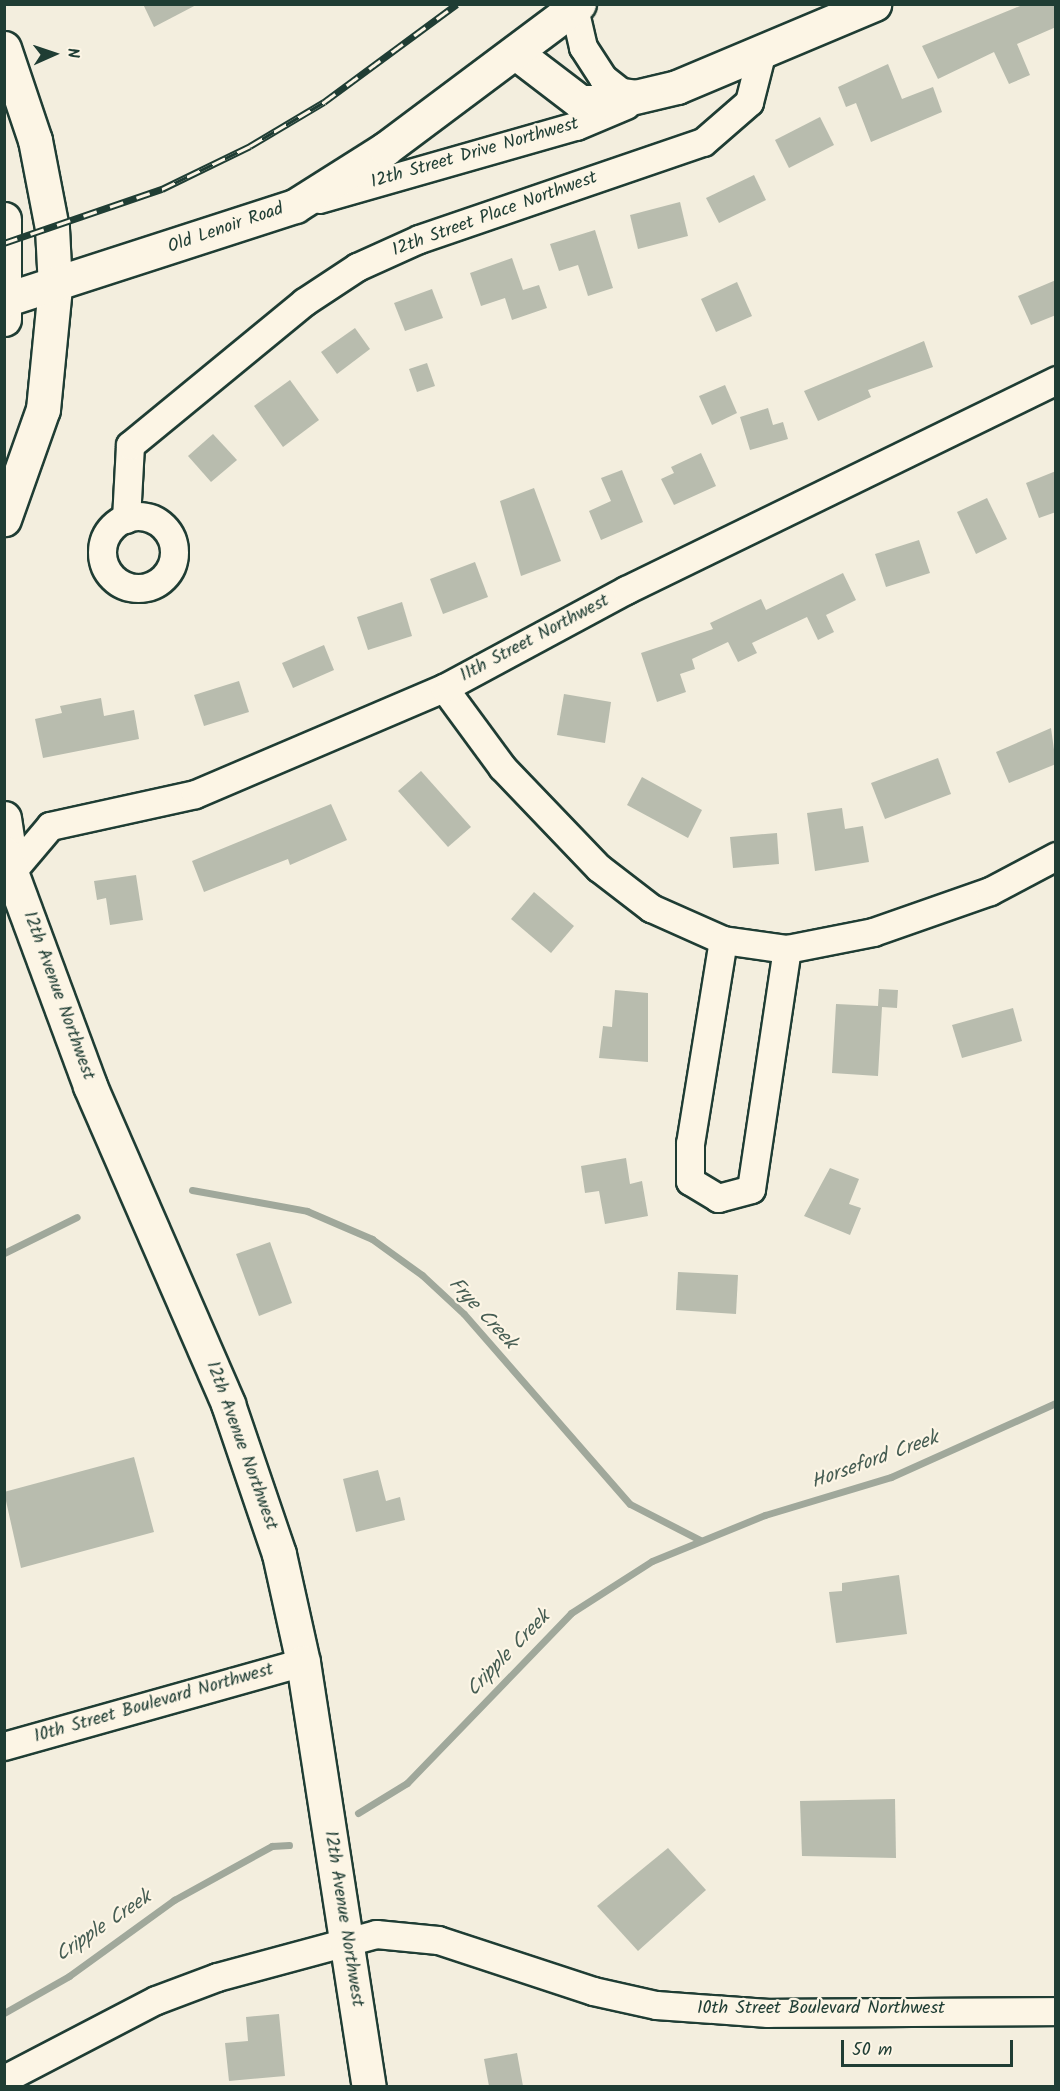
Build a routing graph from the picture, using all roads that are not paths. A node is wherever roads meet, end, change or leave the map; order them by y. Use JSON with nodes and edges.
{"nodes":[{"id":1,"x":874,"y":4,"type":"edge"},
{"id":2,"x":576,"y":6,"type":"edge"},
{"id":3,"x":4,"y":48,"type":"edge"},
{"id":4,"x":516,"y":53,"type":"junction"},
{"id":5,"x":761,"y":55,"type":"junction"},
{"id":6,"x":665,"y":91,"type":"junction"},
{"id":7,"x":296,"y":206,"type":"junction"},
{"id":8,"x":4,"y":219,"type":"edge"},
{"id":9,"x":55,"y":287,"type":"junction"},
{"id":10,"x":5,"y":306,"type":"edge"},
{"id":11,"x":1056,"y":380,"type":"edge"},
{"id":12,"x":4,"y":519,"type":"edge"},
{"id":13,"x":126,"y":519,"type":"dead end"},
{"id":14,"x":444,"y":688,"type":"junction"},
{"id":15,"x":4,"y":818,"type":"edge"},
{"id":16,"x":1056,"y":856,"type":"edge"},
{"id":17,"x":7,"y":863,"type":"edge"},
{"id":18,"x":723,"y":940,"type":"junction"},
{"id":19,"x":787,"y":949,"type":"junction"},
{"id":20,"x":303,"y":1662,"type":"junction"},
{"id":21,"x":4,"y":1746,"type":"edge"},
{"id":22,"x":345,"y":1939,"type":"junction"},
{"id":23,"x":1056,"y":2011,"type":"edge"},
{"id":24,"x":4,"y":2079,"type":"edge"},
{"id":25,"x":369,"y":2086,"type":"edge"}],
"edges":[{"from":1,"to":5,"type":"main road","name":"12th Street Drive Northwest"},
{"from":2,"to":4,"type":"main road","name":"Old Lenoir Road"},
{"from":2,"to":6,"type":"street"},
{"from":3,"to":9,"type":"main road"},
{"from":4,"to":6,"type":"main road"},
{"from":4,"to":7,"type":"main road","name":"Old Lenoir Road"},
{"from":5,"to":6,"type":"main road","name":"12th Street Drive Northwest"},
{"from":5,"to":13,"type":"street","name":"12th Street Place Northwest"},
{"from":6,"to":7,"type":"street","name":"12th Street Drive Northwest"},
{"from":7,"to":9,"type":"main road","name":"Old Lenoir Road"},
{"from":8,"to":10,"type":"main road"},
{"from":9,"to":10,"type":"main road"},
{"from":9,"to":12,"type":"main road"},
{"from":11,"to":14,"type":"street","name":"11th Street Northwest"},
{"from":14,"to":17,"type":"street","name":"11th Street Northwest"},
{"from":14,"to":18,"type":"street"},
{"from":15,"to":17,"type":"main road","name":"12th Avenue Northwest"},
{"from":16,"to":19,"type":"street"},
{"from":17,"to":20,"type":"main road","name":"12th Avenue Northwest"},
{"from":18,"to":19,"type":"street"},
{"from":18,"to":19,"type":"street"},
{"from":20,"to":21,"type":"street","name":"10th Street Boulevard Northwest"},
{"from":20,"to":22,"type":"main road","name":"12th Avenue Northwest"},
{"from":22,"to":23,"type":"street","name":"10th Street Boulevard Northwest"},
{"from":22,"to":24,"type":"street","name":"10th Street Boulevard Northwest"},
{"from":22,"to":25,"type":"main road","name":"12th Avenue Northwest"}]}
